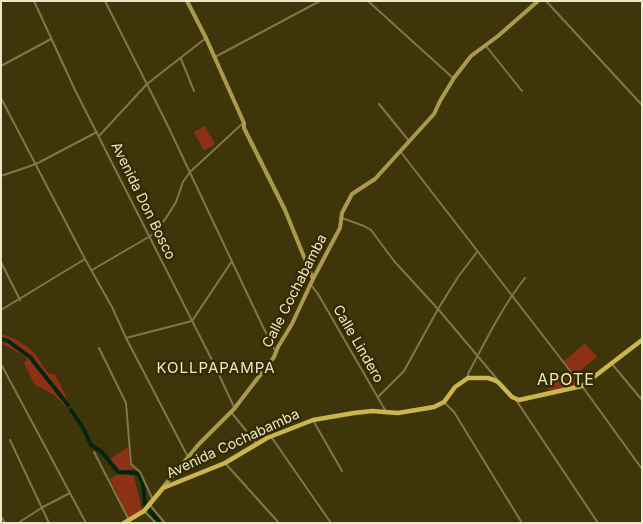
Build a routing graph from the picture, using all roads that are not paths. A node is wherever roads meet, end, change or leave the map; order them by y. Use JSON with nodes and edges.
{"nodes":[{"id":1,"x":34,"y":1,"type":"edge"},
{"id":2,"x":105,"y":1,"type":"edge"},
{"id":3,"x":187,"y":1,"type":"edge"},
{"id":4,"x":320,"y":1,"type":"edge"},
{"id":5,"x":368,"y":1,"type":"edge"},
{"id":6,"x":538,"y":1,"type":"edge"},
{"id":7,"x":546,"y":1,"type":"edge"},
{"id":8,"x":206,"y":38,"type":"junction"},
{"id":9,"x":51,"y":39,"type":"junction"},
{"id":10,"x":485,"y":45,"type":"junction"},
{"id":11,"x":214,"y":57,"type":"junction"},
{"id":12,"x":181,"y":58,"type":"junction"},
{"id":13,"x":1,"y":66,"type":"edge"},
{"id":14,"x":454,"y":78,"type":"junction"},
{"id":15,"x":147,"y":84,"type":"junction"},
{"id":16,"x":522,"y":90,"type":"dead end"},
{"id":17,"x":194,"y":91,"type":"dead end"},
{"id":18,"x":1,"y":98,"type":"edge"},
{"id":19,"x":379,"y":104,"type":"dead end"},
{"id":20,"x":642,"y":105,"type":"edge"},
{"id":21,"x":244,"y":123,"type":"junction"},
{"id":22,"x":97,"y":132,"type":"junction"},
{"id":23,"x":99,"y":136,"type":"junction"},
{"id":24,"x":409,"y":141,"type":"junction"},
{"id":25,"x":400,"y":152,"type":"junction"},
{"id":26,"x":36,"y":164,"type":"junction"},
{"id":27,"x":190,"y":172,"type":"junction"},
{"id":28,"x":1,"y":176,"type":"edge"},
{"id":29,"x":342,"y":218,"type":"junction"},
{"id":30,"x":150,"y":237,"type":"junction"},
{"id":31,"x":477,"y":252,"type":"junction"},
{"id":32,"x":85,"y":259,"type":"junction"},
{"id":33,"x":232,"y":261,"type":"junction"},
{"id":34,"x":1,"y":262,"type":"edge"},
{"id":35,"x":92,"y":270,"type":"junction"},
{"id":36,"x":525,"y":278,"type":"dead end"},
{"id":37,"x":313,"y":279,"type":"junction"},
{"id":38,"x":311,"y":285,"type":"junction"},
{"id":39,"x":512,"y":295,"type":"junction"},
{"id":40,"x":20,"y":300,"type":"junction"},
{"id":41,"x":438,"y":309,"type":"junction"},
{"id":42,"x":1,"y":310,"type":"edge"},
{"id":43,"x":192,"y":321,"type":"junction"},
{"id":44,"x":126,"y":338,"type":"junction"},
{"id":45,"x":642,"y":342,"type":"edge"},
{"id":46,"x":99,"y":348,"type":"dead end"},
{"id":47,"x":276,"y":352,"type":"junction"},
{"id":48,"x":477,"y":357,"type":"junction"},
{"id":49,"x":1,"y":364,"type":"edge"},
{"id":50,"x":612,"y":364,"type":"junction"},
{"id":51,"x":468,"y":378,"type":"junction"},
{"id":52,"x":498,"y":382,"type":"junction"},
{"id":53,"x":582,"y":386,"type":"junction"},
{"id":54,"x":378,"y":397,"type":"junction"},
{"id":55,"x":516,"y":400,"type":"junction"},
{"id":56,"x":642,"y":400,"type":"edge"},
{"id":57,"x":444,"y":402,"type":"junction"},
{"id":58,"x":233,"y":410,"type":"junction"},
{"id":59,"x":386,"y":413,"type":"junction"},
{"id":60,"x":313,"y":420,"type":"junction"},
{"id":61,"x":271,"y":436,"type":"junction"},
{"id":62,"x":10,"y":440,"type":"dead end"},
{"id":63,"x":256,"y":444,"type":"junction"},
{"id":64,"x":94,"y":452,"type":"dead end"},
{"id":65,"x":188,"y":457,"type":"junction"},
{"id":66,"x":225,"y":463,"type":"junction"},
{"id":67,"x":642,"y":469,"type":"edge"},
{"id":68,"x":342,"y":471,"type":"dead end"},
{"id":69,"x":172,"y":482,"type":"junction"},
{"id":70,"x":70,"y":493,"type":"junction"},
{"id":71,"x":43,"y":507,"type":"junction"},
{"id":72,"x":148,"y":507,"type":"junction"},
{"id":73,"x":1,"y":516,"type":"edge"},
{"id":74,"x":127,"y":522,"type":"edge"},
{"id":75,"x":4,"y":523,"type":"edge"},
{"id":76,"x":18,"y":523,"type":"edge"},
{"id":77,"x":49,"y":523,"type":"edge"},
{"id":78,"x":86,"y":523,"type":"edge"},
{"id":79,"x":156,"y":523,"type":"edge"},
{"id":80,"x":165,"y":523,"type":"edge"},
{"id":81,"x":279,"y":523,"type":"edge"},
{"id":82,"x":331,"y":523,"type":"edge"},
{"id":83,"x":522,"y":523,"type":"edge"},
{"id":84,"x":598,"y":523,"type":"edge"}],
"edges":[{"from":1,"to":9,"type":"street","name":"Avenida Don Bosco"},
{"from":2,"to":15,"type":"street"},
{"from":3,"to":8,"type":"street"},
{"from":4,"to":11,"type":"street"},
{"from":5,"to":14,"type":"street"},
{"from":6,"to":10,"type":"street","name":"Calle Cochabamba"},
{"from":7,"to":20,"type":"street"},
{"from":8,"to":11,"type":"street"},
{"from":8,"to":12,"type":"street"},
{"from":9,"to":13,"type":"street"},
{"from":9,"to":22,"type":"street","name":"Avenida Don Bosco"},
{"from":10,"to":14,"type":"street","name":"Calle Cochabamba"},
{"from":10,"to":16,"type":"street"},
{"from":11,"to":21,"type":"street"},
{"from":12,"to":15,"type":"street"},
{"from":12,"to":17,"type":"street"},
{"from":14,"to":24,"type":"street","name":"Calle Cochabamba"},
{"from":15,"to":23,"type":"street"},
{"from":15,"to":27,"type":"street"},
{"from":18,"to":26,"type":"street"},
{"from":19,"to":24,"type":"street"},
{"from":21,"to":27,"type":"street"},
{"from":21,"to":37,"type":"street"},
{"from":22,"to":23,"type":"street","name":"Avenida Don Bosco"},
{"from":22,"to":26,"type":"street"},
{"from":23,"to":30,"type":"street","name":"Avenida Don Bosco"},
{"from":24,"to":25,"type":"street","name":"Calle Cochabamba"},
{"from":25,"to":29,"type":"street","name":"Calle Cochabamba"},
{"from":25,"to":31,"type":"street"},
{"from":26,"to":28,"type":"street"},
{"from":26,"to":32,"type":"street"},
{"from":27,"to":30,"type":"street"},
{"from":27,"to":33,"type":"street"},
{"from":29,"to":37,"type":"street","name":"Calle Cochabamba"},
{"from":29,"to":41,"type":"street"},
{"from":30,"to":35,"type":"street"},
{"from":30,"to":43,"type":"street","name":"Avenida Don Bosco"},
{"from":31,"to":39,"type":"street"},
{"from":31,"to":41,"type":"street"},
{"from":32,"to":35,"type":"street"},
{"from":32,"to":40,"type":"street"},
{"from":33,"to":43,"type":"street"},
{"from":33,"to":47,"type":"street"},
{"from":34,"to":40,"type":"street"},
{"from":35,"to":44,"type":"street"},
{"from":36,"to":39,"type":"street"},
{"from":37,"to":38,"type":"street","name":"Calle Cochabamba"},
{"from":38,"to":47,"type":"street","name":"Calle Cochabamba"},
{"from":38,"to":54,"type":"street","name":"Calle Lindero"},
{"from":39,"to":48,"type":"street"},
{"from":39,"to":53,"type":"street"},
{"from":40,"to":42,"type":"street"},
{"from":41,"to":48,"type":"street"},
{"from":41,"to":54,"type":"street"},
{"from":43,"to":44,"type":"street"},
{"from":43,"to":58,"type":"street","name":"Avenida Don Bosco"},
{"from":44,"to":65,"type":"street"},
{"from":45,"to":50,"type":"main road"},
{"from":46,"to":72,"type":"street"},
{"from":47,"to":58,"type":"street","name":"Calle Cochabamba"},
{"from":48,"to":51,"type":"street"},
{"from":48,"to":52,"type":"street"},
{"from":49,"to":70,"type":"street"},
{"from":50,"to":53,"type":"main road"},
{"from":50,"to":56,"type":"street"},
{"from":51,"to":52,"type":"main road"},
{"from":51,"to":57,"type":"main road"},
{"from":52,"to":55,"type":"main road"},
{"from":53,"to":55,"type":"main road"},
{"from":53,"to":67,"type":"street"},
{"from":54,"to":59,"type":"street","name":"Calle Lindero"},
{"from":55,"to":84,"type":"street"},
{"from":57,"to":59,"type":"main road","name":"Avenida Cochabamba"},
{"from":57,"to":83,"type":"street"},
{"from":58,"to":63,"type":"street","name":"Avenida Don Bosco"},
{"from":58,"to":65,"type":"street","name":"Calle Cochabamba"},
{"from":59,"to":60,"type":"main road","name":"Avenida Cochabamba"},
{"from":60,"to":61,"type":"main road","name":"Avenida Cochabamba"},
{"from":60,"to":68,"type":"street"},
{"from":61,"to":63,"type":"main road","name":"Avenida Cochabamba"},
{"from":61,"to":82,"type":"street"},
{"from":62,"to":71,"type":"street"},
{"from":63,"to":66,"type":"main road","name":"Avenida Cochabamba"},
{"from":64,"to":74,"type":"street"},
{"from":65,"to":69,"type":"street","name":"Calle Cochabamba"},
{"from":66,"to":69,"type":"main road","name":"Avenida Cochabamba"},
{"from":66,"to":81,"type":"street"},
{"from":69,"to":72,"type":"main road","name":"Avenida Cochabamba"},
{"from":70,"to":71,"type":"street"},
{"from":70,"to":78,"type":"street"},
{"from":71,"to":76,"type":"street"},
{"from":71,"to":77,"type":"street"},
{"from":72,"to":74,"type":"main road"},
{"from":72,"to":79,"type":"street"},
{"from":72,"to":80,"type":"street"},
{"from":73,"to":75,"type":"street"}]}
